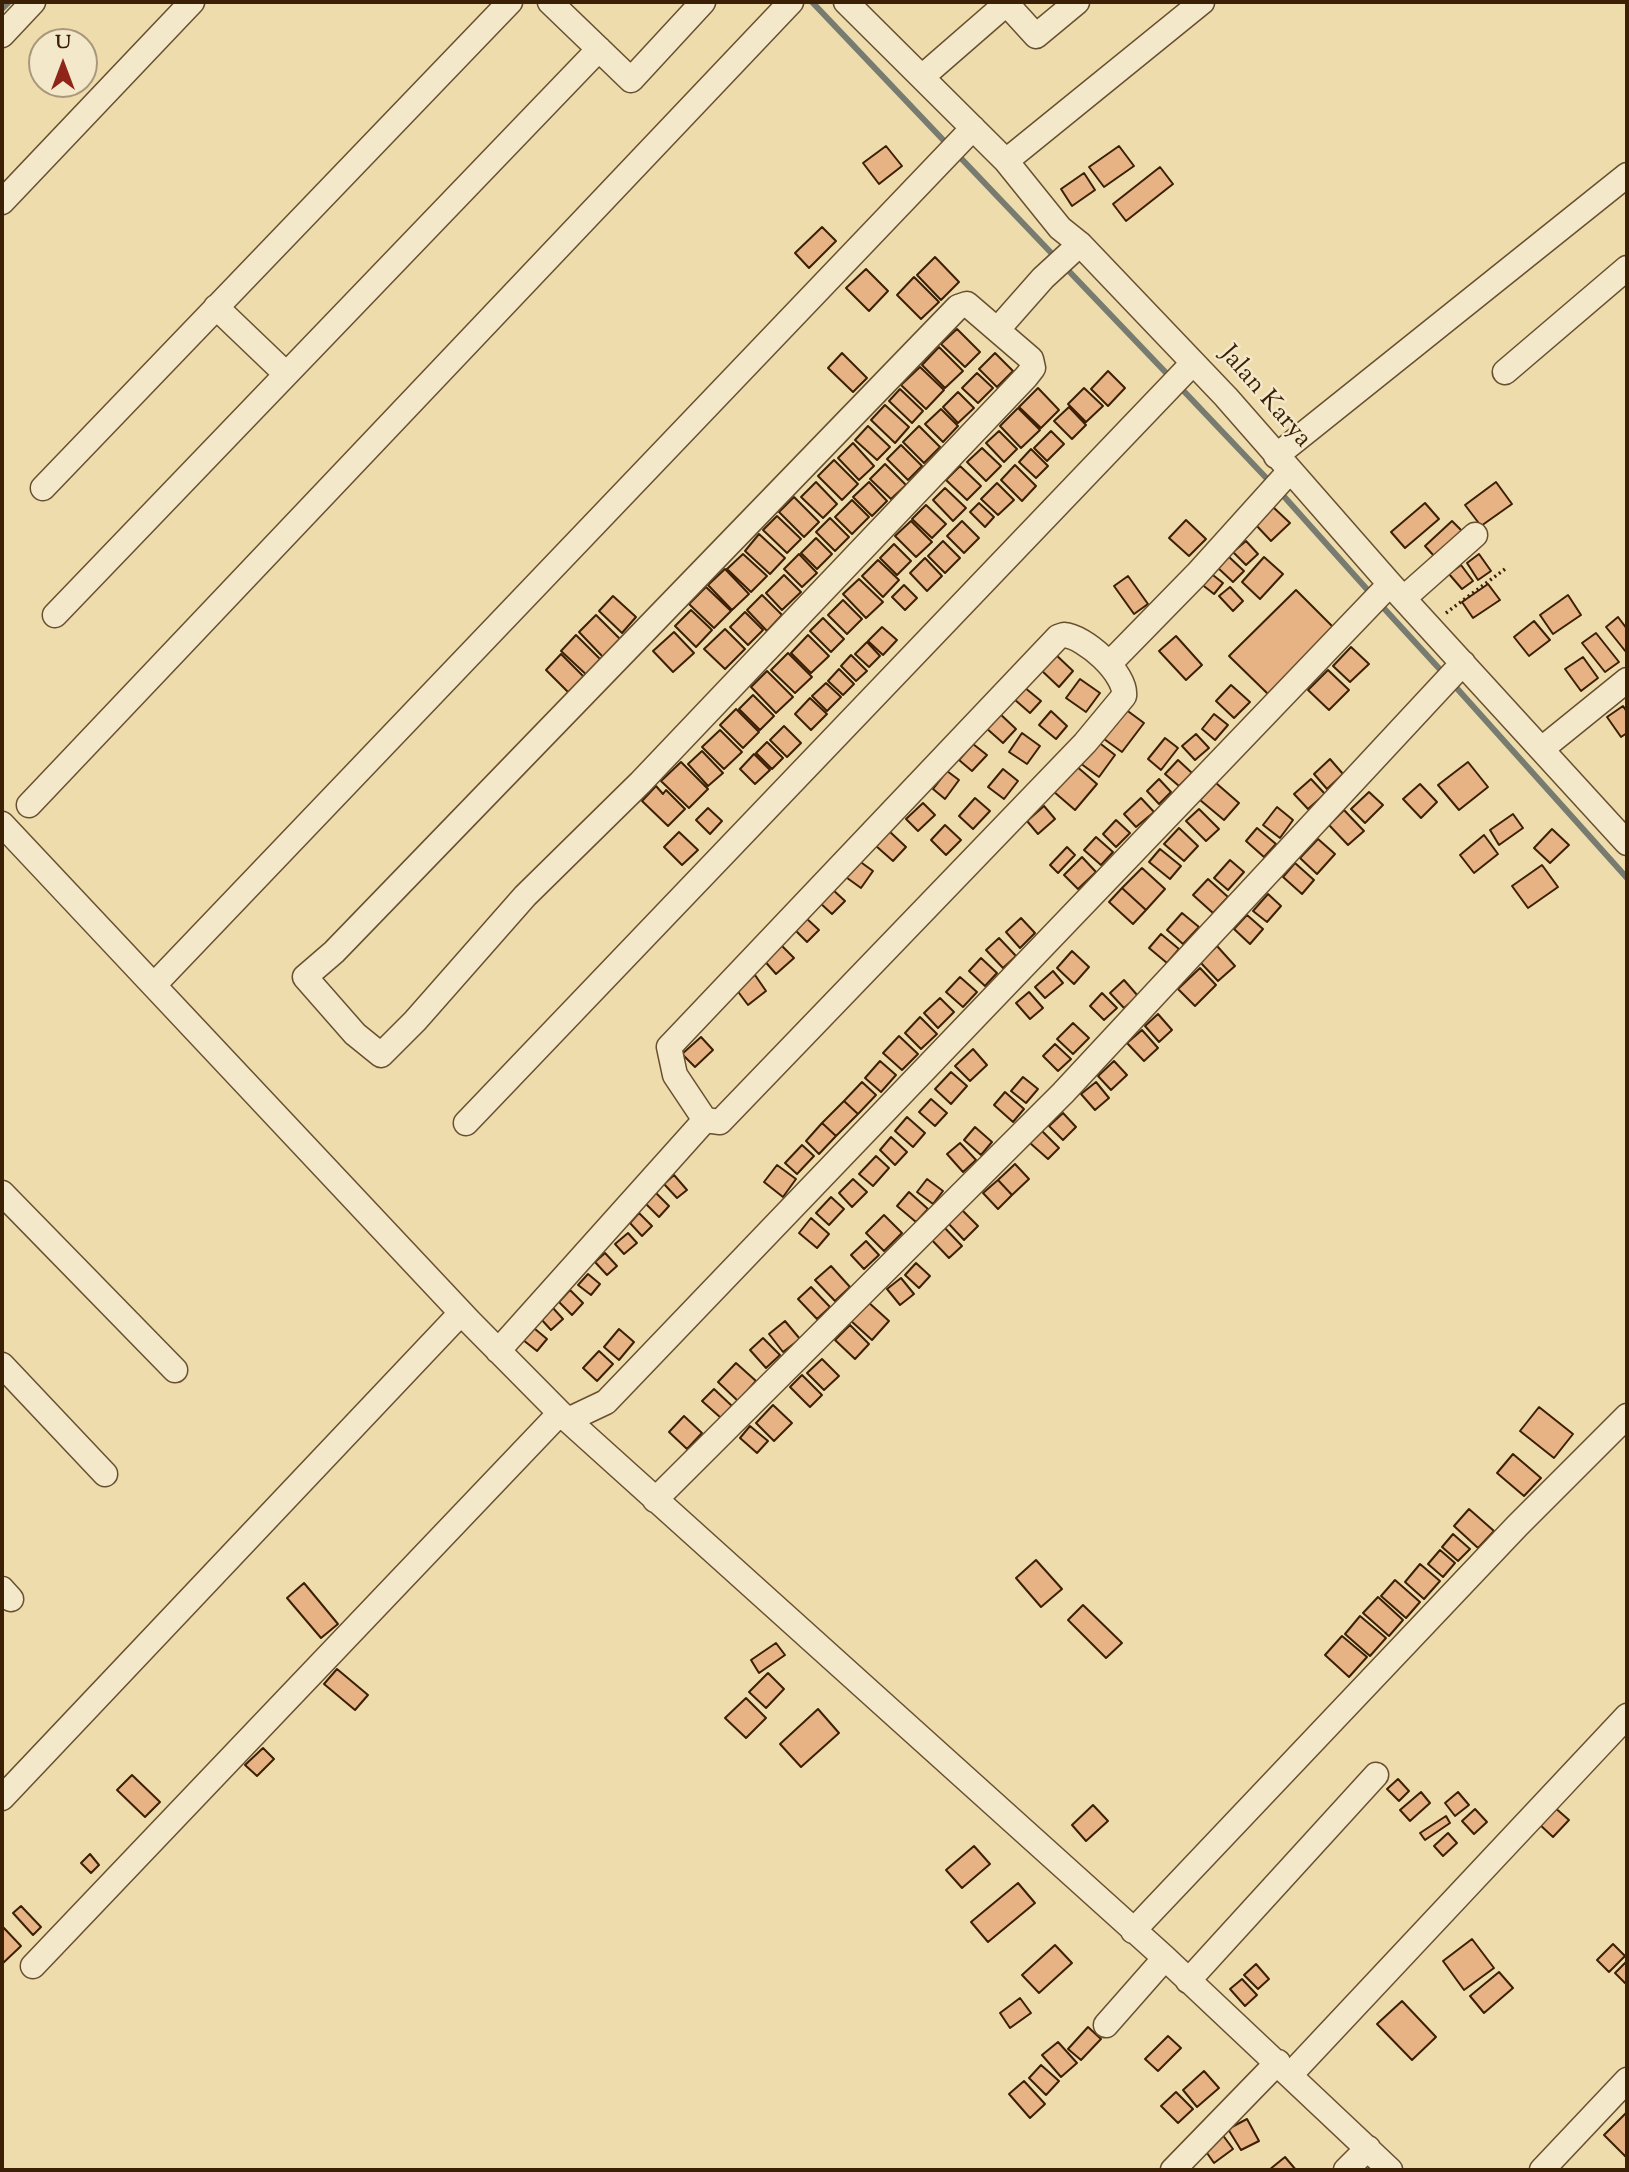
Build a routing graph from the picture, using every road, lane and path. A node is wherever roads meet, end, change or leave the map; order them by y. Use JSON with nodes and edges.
{"nodes":[{"id":1,"x":33,"y":2,"type":"edge"},
{"id":2,"x":192,"y":2,"type":"edge"},
{"id":3,"x":510,"y":2,"type":"edge"},
{"id":4,"x":550,"y":2,"type":"edge"},
{"id":5,"x":703,"y":2,"type":"edge"},
{"id":6,"x":791,"y":2,"type":"edge"},
{"id":7,"x":846,"y":2,"type":"edge"},
{"id":8,"x":1006,"y":2,"type":"edge"},
{"id":9,"x":1077,"y":2,"type":"edge"},
{"id":10,"x":1202,"y":2,"type":"edge"},
{"id":11,"x":2,"y":35,"type":"edge"},
{"id":12,"x":599,"y":49,"type":"junction"},
{"id":13,"x":922,"y":77,"type":"junction"},
{"id":14,"x":959,"y":142,"type":"junction"},
{"id":15,"x":1006,"y":161,"type":"junction"},
{"id":16,"x":1627,"y":175,"type":"edge"},
{"id":17,"x":2,"y":202,"type":"edge"},
{"id":18,"x":1074,"y":248,"type":"junction"},
{"id":19,"x":1627,"y":268,"type":"edge"},
{"id":20,"x":216,"y":307,"type":"junction"},
{"id":21,"x":998,"y":329,"type":"junction"},
{"id":22,"x":1193,"y":363,"type":"junction"},
{"id":23,"x":1504,"y":372,"type":"dead end"},
{"id":24,"x":286,"y":374,"type":"junction"},
{"id":25,"x":1279,"y":475,"type":"junction"},
{"id":26,"x":43,"y":488,"type":"dead end"},
{"id":27,"x":1475,"y":535,"type":"dead end"},
{"id":28,"x":1505,"y":569,"type":"dead end"},
{"id":29,"x":1386,"y":594,"type":"junction"},
{"id":30,"x":55,"y":615,"type":"dead end"},
{"id":31,"x":1430,"y":624,"type":"junction"},
{"id":32,"x":1109,"y":664,"type":"junction"},
{"id":33,"x":1459,"y":668,"type":"junction"},
{"id":34,"x":1627,"y":680,"type":"edge"},
{"id":35,"x":1543,"y":748,"type":"junction"},
{"id":36,"x":29,"y":805,"type":"dead end"},
{"id":37,"x":2,"y":824,"type":"edge"},
{"id":38,"x":1627,"y":843,"type":"edge"},
{"id":39,"x":153,"y":985,"type":"junction"},
{"id":40,"x":705,"y":1120,"type":"junction"},
{"id":41,"x":466,"y":1122,"type":"dead end"},
{"id":42,"x":2,"y":1193,"type":"edge"},
{"id":43,"x":461,"y":1313,"type":"junction"},
{"id":44,"x":498,"y":1351,"type":"junction"},
{"id":45,"x":2,"y":1365,"type":"edge"},
{"id":46,"x":175,"y":1370,"type":"dead end"},
{"id":47,"x":1627,"y":1416,"type":"edge"},
{"id":48,"x":564,"y":1417,"type":"junction"},
{"id":49,"x":105,"y":1474,"type":"dead end"},
{"id":50,"x":655,"y":1500,"type":"junction"},
{"id":51,"x":1627,"y":1716,"type":"edge"},
{"id":52,"x":1376,"y":1775,"type":"dead end"},
{"id":53,"x":2,"y":1798,"type":"edge"},
{"id":54,"x":1133,"y":1931,"type":"junction"},
{"id":55,"x":1165,"y":1958,"type":"junction"},
{"id":56,"x":33,"y":1966,"type":"dead end"},
{"id":57,"x":1188,"y":1981,"type":"junction"},
{"id":58,"x":1106,"y":2025,"type":"dead end"},
{"id":59,"x":1284,"y":2068,"type":"junction"},
{"id":60,"x":1627,"y":2080,"type":"edge"},
{"id":61,"x":1368,"y":2148,"type":"junction"},
{"id":62,"x":1173,"y":2170,"type":"edge"},
{"id":63,"x":1346,"y":2170,"type":"edge"},
{"id":64,"x":1390,"y":2170,"type":"edge"},
{"id":65,"x":1542,"y":2170,"type":"edge"}],
"edges":[{"from":1,"to":11,"type":"street"},
{"from":2,"to":17,"type":"street"},
{"from":3,"to":20,"type":"street"},
{"from":4,"to":12,"type":"street"},
{"from":5,"to":12,"type":"street"},
{"from":6,"to":36,"type":"street"},
{"from":7,"to":13,"type":"street","name":"Jalan Karya"},
{"from":8,"to":9,"type":"street"},
{"from":8,"to":13,"type":"street"},
{"from":10,"to":15,"type":"street"},
{"from":12,"to":24,"type":"street"},
{"from":13,"to":14,"type":"street","name":"Jalan Karya"},
{"from":14,"to":15,"type":"street","name":"Jalan Karya"},
{"from":14,"to":39,"type":"street"},
{"from":15,"to":18,"type":"street","name":"Jalan Karya"},
{"from":16,"to":25,"type":"street"},
{"from":18,"to":21,"type":"street"},
{"from":18,"to":22,"type":"street","name":"Jalan Karya"},
{"from":19,"to":23,"type":"street"},
{"from":20,"to":24,"type":"street"},
{"from":20,"to":26,"type":"street"},
{"from":21,"to":21,"type":"street"},
{"from":22,"to":25,"type":"street","name":"Jalan Karya"},
{"from":22,"to":41,"type":"street"},
{"from":24,"to":30,"type":"street"},
{"from":25,"to":29,"type":"street","name":"Jalan Karya"},
{"from":25,"to":32,"type":"street"},
{"from":27,"to":29,"type":"street"},
{"from":28,"to":31,"type":"path"},
{"from":29,"to":31,"type":"street","name":"Jalan Karya"},
{"from":29,"to":48,"type":"street"},
{"from":31,"to":33,"type":"street","name":"Jalan Karya"},
{"from":32,"to":40,"type":"street"},
{"from":32,"to":40,"type":"street"},
{"from":33,"to":35,"type":"street","name":"Jalan Karya"},
{"from":33,"to":50,"type":"street"},
{"from":34,"to":35,"type":"street"},
{"from":35,"to":38,"type":"street","name":"Jalan Karya"},
{"from":37,"to":39,"type":"street"},
{"from":39,"to":43,"type":"street"},
{"from":40,"to":44,"type":"street"},
{"from":42,"to":46,"type":"street"},
{"from":43,"to":44,"type":"street"},
{"from":43,"to":53,"type":"street"},
{"from":44,"to":48,"type":"street"},
{"from":45,"to":49,"type":"street"},
{"from":47,"to":54,"type":"street"},
{"from":48,"to":50,"type":"street"},
{"from":48,"to":56,"type":"street"},
{"from":50,"to":54,"type":"street"},
{"from":51,"to":59,"type":"street"},
{"from":52,"to":57,"type":"street"},
{"from":54,"to":55,"type":"street"},
{"from":55,"to":57,"type":"street"},
{"from":55,"to":58,"type":"street"},
{"from":57,"to":59,"type":"street"},
{"from":59,"to":61,"type":"street"},
{"from":59,"to":62,"type":"street"},
{"from":60,"to":65,"type":"street"},
{"from":61,"to":63,"type":"street"},
{"from":61,"to":64,"type":"street"}]}
